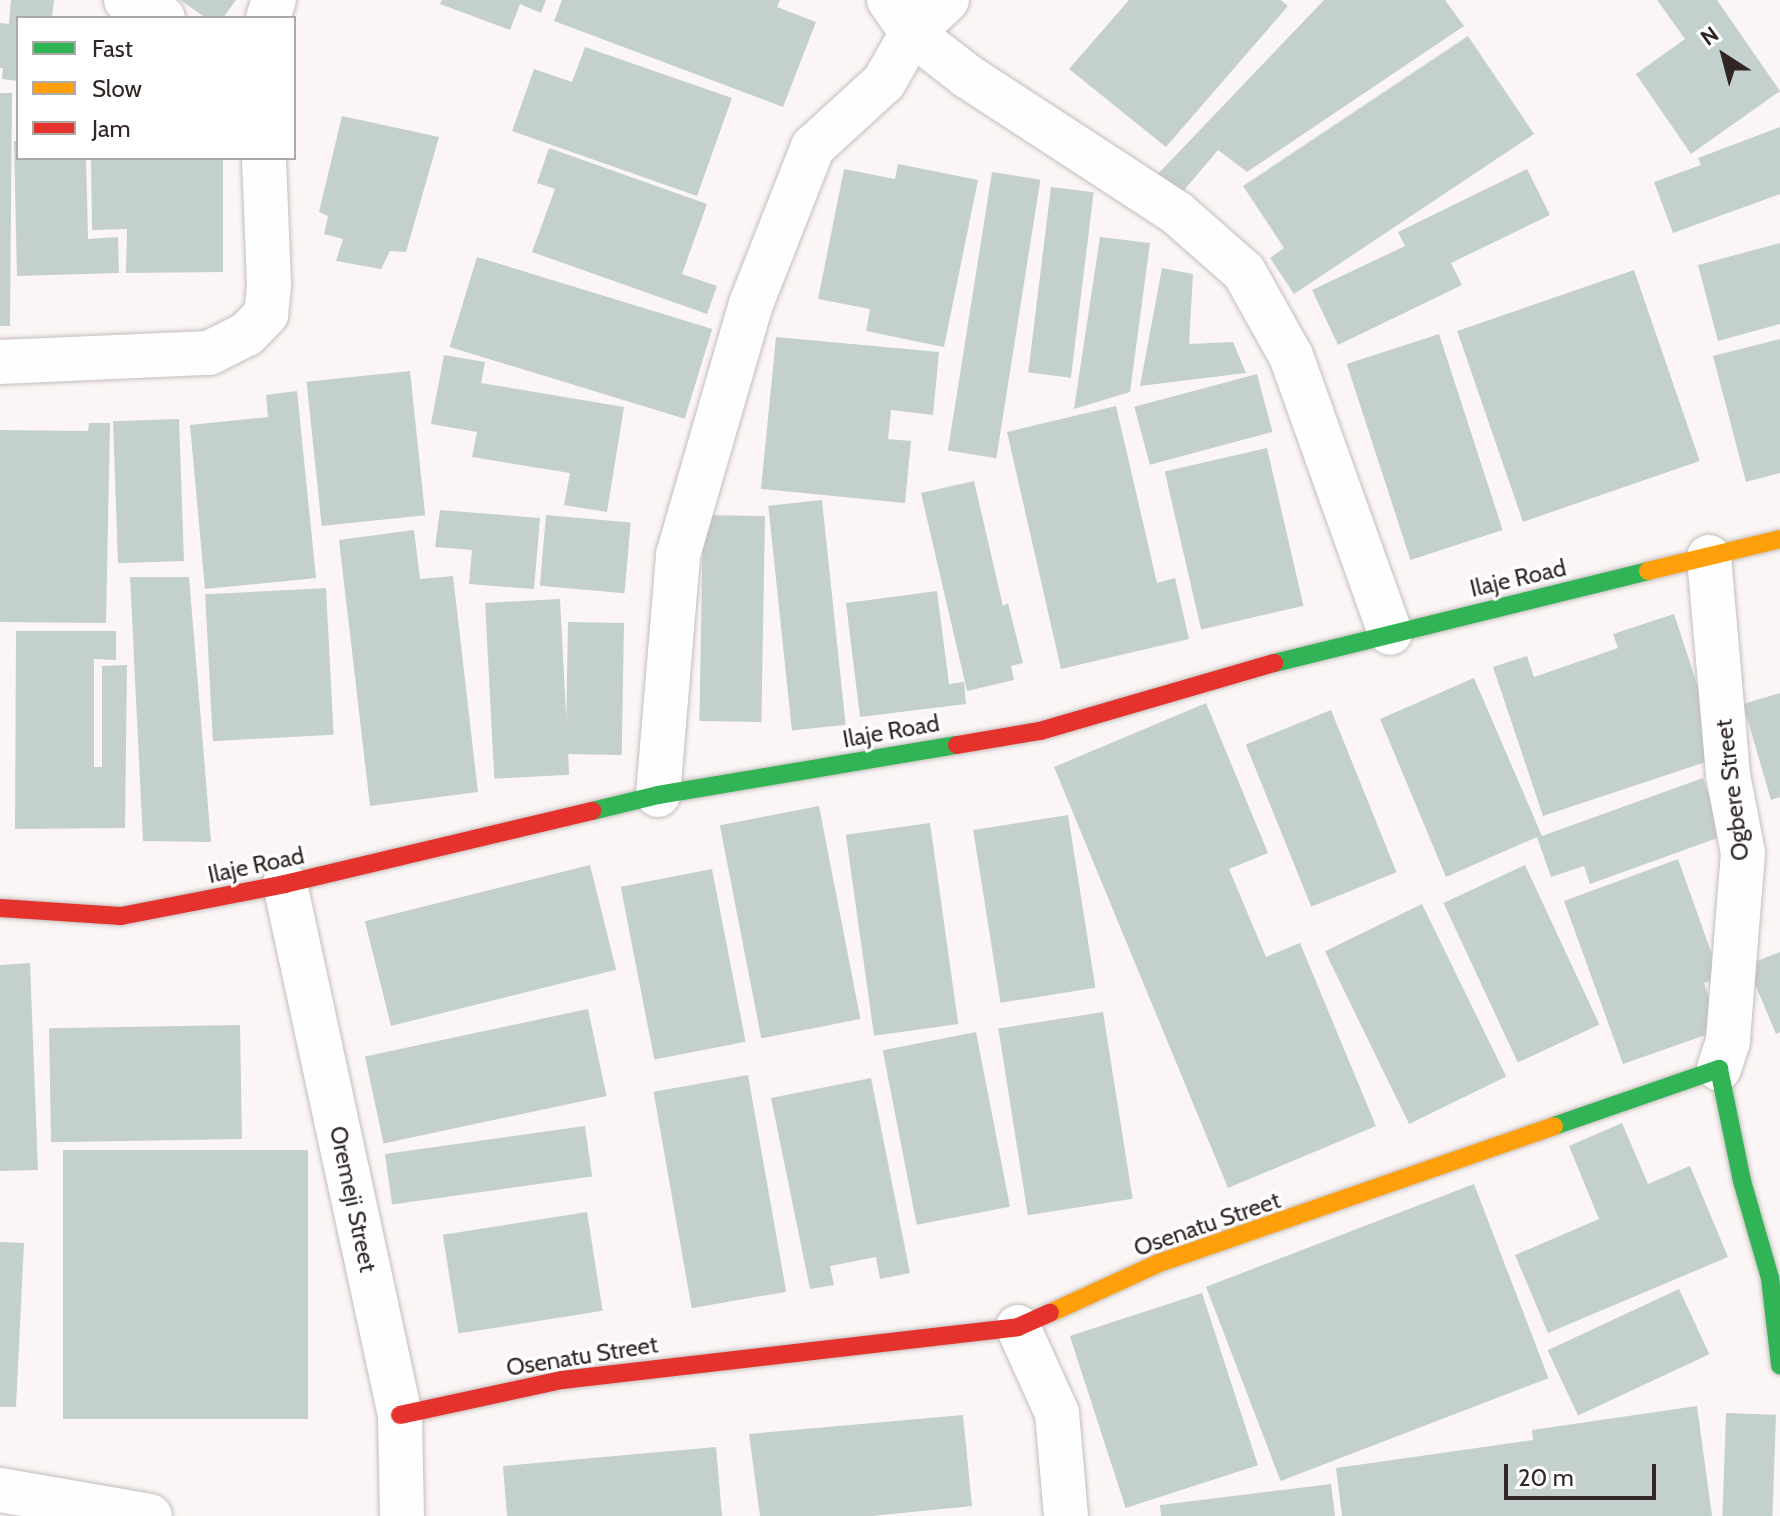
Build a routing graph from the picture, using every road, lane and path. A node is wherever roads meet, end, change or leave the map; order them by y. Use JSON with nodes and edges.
{"nodes":[{"id":1,"x":126,"y":0,"type":"edge"},
{"id":2,"x":947,"y":0,"type":"edge"},
{"id":3,"x":159,"y":16,"type":"edge"},
{"id":4,"x":900,"y":16,"type":"edge"},
{"id":5,"x":264,"y":160,"type":"edge"},
{"id":6,"x":0,"y":362,"type":"edge"},
{"id":7,"x":1780,"y":539,"type":"edge"},
{"id":8,"x":1709,"y":557,"type":"junction"},
{"id":9,"x":1390,"y":633,"type":"junction"},
{"id":10,"x":658,"y":795,"type":"junction"},
{"id":11,"x":285,"y":884,"type":"junction"},
{"id":12,"x":0,"y":908,"type":"edge"},
{"id":13,"x":1719,"y":1069,"type":"junction"},
{"id":14,"x":1018,"y":1327,"type":"junction"},
{"id":15,"x":1780,"y":1365,"type":"edge"},
{"id":16,"x":400,"y":1415,"type":"junction"},
{"id":17,"x":0,"y":1490,"type":"edge"},
{"id":18,"x":150,"y":1516,"type":"edge"},
{"id":19,"x":402,"y":1516,"type":"edge"},
{"id":20,"x":1066,"y":1516,"type":"edge"}],
"edges":[{"from":1,"to":3,"type":"street"},
{"from":2,"to":4,"type":"street"},
{"from":4,"to":9,"type":"street"},
{"from":4,"to":10,"type":"street"},
{"from":5,"to":6,"type":"street"},
{"from":7,"to":8,"type":"street","name":"Ilaje Road"},
{"from":8,"to":9,"type":"street","name":"Ilaje Road"},
{"from":8,"to":13,"type":"street","name":"Ogbere Street"},
{"from":9,"to":10,"type":"street","name":"Ilaje Road"},
{"from":10,"to":11,"type":"street","name":"Ilaje Road"},
{"from":11,"to":12,"type":"street","name":"Ilaje Road"},
{"from":11,"to":16,"type":"street","name":"Oremeji Street"},
{"from":13,"to":14,"type":"street","name":"Osenatu Street"},
{"from":13,"to":15,"type":"street"},
{"from":14,"to":16,"type":"street","name":"Osenatu Street"},
{"from":14,"to":20,"type":"street"},
{"from":16,"to":19,"type":"street","name":"Oremeji Street"},
{"from":17,"to":18,"type":"street"}]}
